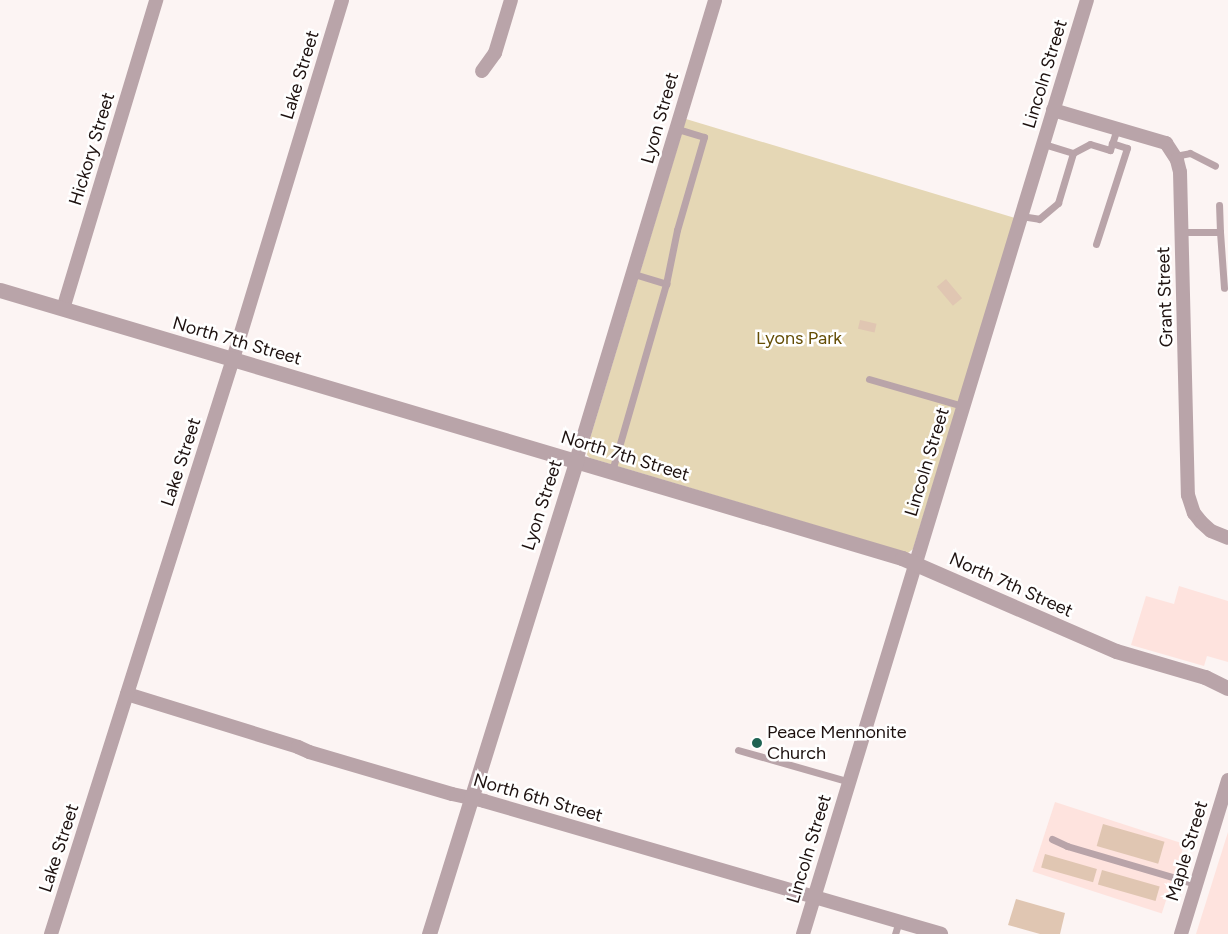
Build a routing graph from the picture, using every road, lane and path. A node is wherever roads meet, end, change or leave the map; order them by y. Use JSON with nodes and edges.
{"nodes":[{"id":1,"x":156,"y":0,"type":"edge"},
{"id":2,"x":342,"y":0,"type":"edge"},
{"id":3,"x":511,"y":0,"type":"edge"},
{"id":4,"x":714,"y":0,"type":"edge"},
{"id":5,"x":1087,"y":0,"type":"edge"},
{"id":6,"x":482,"y":71,"type":"dead end"},
{"id":7,"x":1053,"y":110,"type":"junction"},
{"id":8,"x":1117,"y":128,"type":"junction"},
{"id":9,"x":677,"y":129,"type":"junction"},
{"id":10,"x":1112,"y":143,"type":"junction"},
{"id":11,"x":1043,"y":144,"type":"junction"},
{"id":12,"x":1073,"y":153,"type":"junction"},
{"id":13,"x":1175,"y":156,"type":"junction"},
{"id":14,"x":1215,"y":166,"type":"dead end"},
{"id":15,"x":1219,"y":204,"type":"dead end"},
{"id":16,"x":1020,"y":216,"type":"junction"},
{"id":17,"x":1182,"y":232,"type":"junction"},
{"id":18,"x":1220,"y":232,"type":"junction"},
{"id":19,"x":1096,"y":244,"type":"dead end"},
{"id":20,"x":634,"y":274,"type":"junction"},
{"id":21,"x":666,"y":284,"type":"junction"},
{"id":22,"x":1224,"y":288,"type":"dead end"},
{"id":23,"x":0,"y":290,"type":"edge"},
{"id":24,"x":63,"y":309,"type":"junction"},
{"id":25,"x":233,"y":359,"type":"junction"},
{"id":26,"x":869,"y":379,"type":"dead end"},
{"id":27,"x":964,"y":406,"type":"junction"},
{"id":28,"x":576,"y":461,"type":"junction"},
{"id":29,"x":612,"y":472,"type":"junction"},
{"id":30,"x":1228,"y":538,"type":"edge"},
{"id":31,"x":916,"y":564,"type":"junction"},
{"id":32,"x":1228,"y":688,"type":"edge"},
{"id":33,"x":127,"y":694,"type":"junction"},
{"id":34,"x":738,"y":750,"type":"dead end"},
{"id":35,"x":1228,"y":780,"type":"edge"},
{"id":36,"x":850,"y":782,"type":"junction"},
{"id":37,"x":471,"y":798,"type":"junction"},
{"id":38,"x":1052,"y":839,"type":"dead end"},
{"id":39,"x":1196,"y":884,"type":"junction"},
{"id":40,"x":814,"y":897,"type":"junction"},
{"id":41,"x":897,"y":928,"type":"edge"},
{"id":42,"x":52,"y":934,"type":"edge"},
{"id":43,"x":429,"y":934,"type":"edge"},
{"id":44,"x":803,"y":934,"type":"edge"},
{"id":45,"x":941,"y":934,"type":"edge"},
{"id":46,"x":1181,"y":934,"type":"edge"}],
"edges":[{"from":1,"to":24,"type":"street","name":"Hickory Street"},
{"from":2,"to":25,"type":"street","name":"Lake Street"},
{"from":3,"to":6,"type":"street"},
{"from":4,"to":9,"type":"street","name":"Lyon Street"},
{"from":5,"to":7,"type":"street","name":"Lincoln Street"},
{"from":7,"to":8,"type":"street"},
{"from":7,"to":11,"type":"street","name":"Lincoln Street"},
{"from":8,"to":10,"type":"lane"},
{"from":8,"to":13,"type":"street"},
{"from":9,"to":20,"type":"street","name":"Lyon Street"},
{"from":9,"to":21,"type":"lane"},
{"from":10,"to":12,"type":"lane"},
{"from":10,"to":19,"type":"lane"},
{"from":11,"to":12,"type":"lane"},
{"from":11,"to":16,"type":"street","name":"Lincoln Street"},
{"from":12,"to":16,"type":"lane"},
{"from":13,"to":14,"type":"lane"},
{"from":13,"to":17,"type":"street","name":"Grant Street"},
{"from":15,"to":18,"type":"lane"},
{"from":16,"to":27,"type":"street","name":"Lincoln Street"},
{"from":17,"to":18,"type":"lane"},
{"from":17,"to":30,"type":"street","name":"Grant Street"},
{"from":18,"to":22,"type":"lane"},
{"from":20,"to":21,"type":"lane"},
{"from":20,"to":28,"type":"street","name":"Lyon Street"},
{"from":21,"to":29,"type":"lane"},
{"from":23,"to":24,"type":"street","name":"North 7th Street"},
{"from":24,"to":25,"type":"street","name":"North 7th Street"},
{"from":25,"to":28,"type":"street","name":"North 7th Street"},
{"from":25,"to":33,"type":"street","name":"Lake Street"},
{"from":26,"to":27,"type":"lane"},
{"from":27,"to":31,"type":"street","name":"Lincoln Street"},
{"from":28,"to":29,"type":"street","name":"North 7th Street"},
{"from":28,"to":37,"type":"street","name":"Lyon Street"},
{"from":29,"to":31,"type":"street","name":"North 7th Street"},
{"from":31,"to":32,"type":"street","name":"North 7th Street"},
{"from":31,"to":36,"type":"street","name":"Lincoln Street"},
{"from":33,"to":37,"type":"street","name":"North 6th Street"},
{"from":33,"to":42,"type":"street","name":"Lake Street"},
{"from":34,"to":36,"type":"lane"},
{"from":35,"to":39,"type":"street","name":"Maple Street"},
{"from":36,"to":40,"type":"street","name":"Lincoln Street"},
{"from":37,"to":40,"type":"street","name":"North 6th Street"},
{"from":37,"to":43,"type":"street","name":"Lyon Street"},
{"from":38,"to":39,"type":"lane"},
{"from":39,"to":46,"type":"street","name":"Maple Street"},
{"from":40,"to":41,"type":"street","name":"North 6th Street"},
{"from":40,"to":44,"type":"street","name":"Lincoln Street"},
{"from":41,"to":45,"type":"street","name":"North 6th Street"}]}
